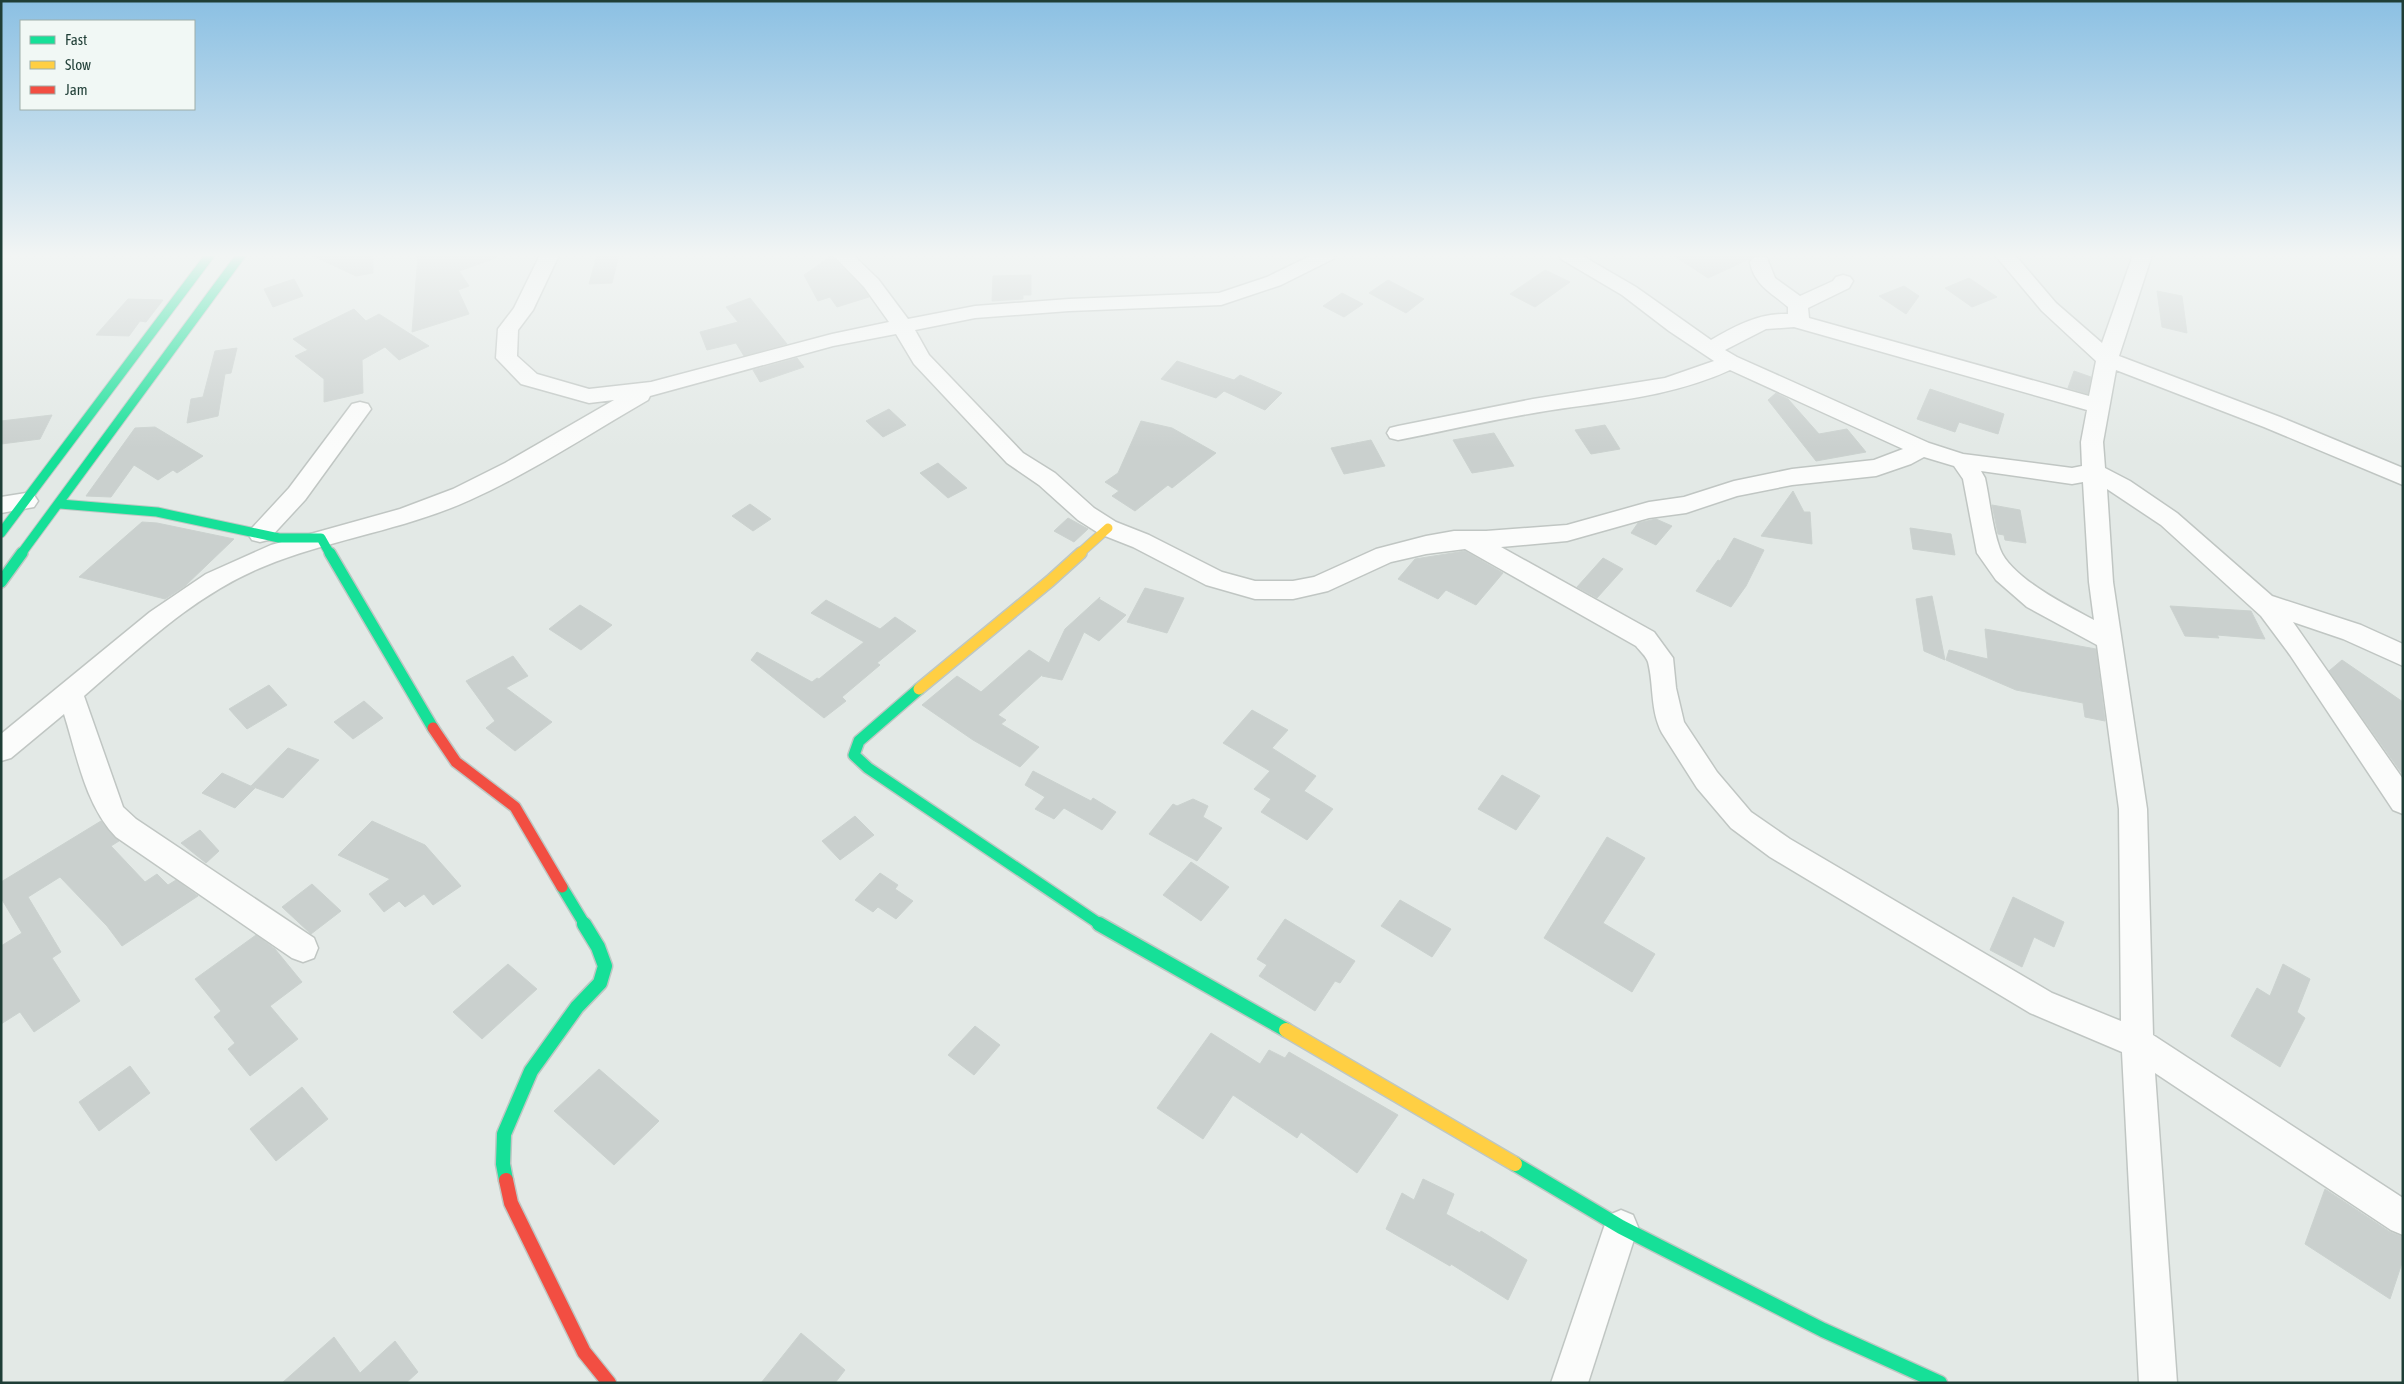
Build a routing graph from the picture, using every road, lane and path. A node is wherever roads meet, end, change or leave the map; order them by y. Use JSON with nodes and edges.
{"nodes":[{"id":1,"x":162,"y":320,"type":"edge"},
{"id":2,"x":194,"y":320,"type":"edge"},
{"id":3,"x":515,"y":320,"type":"edge"},
{"id":4,"x":897,"y":320,"type":"edge"},
{"id":5,"x":938,"y":320,"type":"edge"},
{"id":6,"x":1666,"y":320,"type":"edge"},
{"id":7,"x":1776,"y":320,"type":"edge"},
{"id":8,"x":1819,"y":320,"type":"edge"},
{"id":9,"x":2063,"y":320,"type":"edge"},
{"id":10,"x":2121,"y":320,"type":"edge"},
{"id":11,"x":902,"y":327,"type":"junction"},
{"id":12,"x":1711,"y":349,"type":"junction"},
{"id":13,"x":2107,"y":359,"type":"junction"},
{"id":14,"x":1730,"y":362,"type":"junction"},
{"id":15,"x":651,"y":389,"type":"junction"},
{"id":16,"x":2099,"y":406,"type":"junction"},
{"id":17,"x":360,"y":409,"type":"dead end"},
{"id":18,"x":1398,"y":434,"type":"dead end"},
{"id":19,"x":1921,"y":448,"type":"junction"},
{"id":20,"x":1962,"y":461,"type":"junction"},
{"id":21,"x":2094,"y":472,"type":"junction"},
{"id":22,"x":2403,"y":477,"type":"edge"},
{"id":23,"x":26,"y":501,"type":"junction"},
{"id":24,"x":60,"y":504,"type":"junction"},
{"id":25,"x":1,"y":505,"type":"edge"},
{"id":26,"x":1108,"y":528,"type":"junction"},
{"id":27,"x":1,"y":533,"type":"edge"},
{"id":28,"x":260,"y":534,"type":"junction"},
{"id":29,"x":320,"y":538,"type":"junction"},
{"id":30,"x":1468,"y":540,"type":"junction"},
{"id":31,"x":1,"y":582,"type":"edge"},
{"id":32,"x":2263,"y":602,"type":"junction"},
{"id":33,"x":2109,"y":640,"type":"junction"},
{"id":34,"x":2403,"y":656,"type":"edge"},
{"id":35,"x":70,"y":693,"type":"junction"},
{"id":36,"x":1,"y":750,"type":"edge"},
{"id":37,"x":2403,"y":802,"type":"edge"},
{"id":38,"x":304,"y":948,"type":"dead end"},
{"id":39,"x":2138,"y":1043,"type":"junction"},
{"id":40,"x":2403,"y":1218,"type":"edge"},
{"id":41,"x":1620,"y":1227,"type":"junction"},
{"id":42,"x":608,"y":1383,"type":"edge"},
{"id":43,"x":1569,"y":1383,"type":"edge"},
{"id":44,"x":1940,"y":1383,"type":"edge"},
{"id":45,"x":2158,"y":1383,"type":"edge"}],
"edges":[{"from":1,"to":23,"type":"street"},
{"from":2,"to":24,"type":"street"},
{"from":3,"to":15,"type":"street"},
{"from":4,"to":11,"type":"street"},
{"from":5,"to":11,"type":"street"},
{"from":6,"to":12,"type":"street"},
{"from":7,"to":12,"type":"street"},
{"from":8,"to":16,"type":"street"},
{"from":9,"to":13,"type":"street"},
{"from":10,"to":13,"type":"street"},
{"from":11,"to":15,"type":"street"},
{"from":11,"to":26,"type":"street"},
{"from":12,"to":14,"type":"street"},
{"from":13,"to":16,"type":"street"},
{"from":13,"to":22,"type":"street"},
{"from":14,"to":18,"type":"street"},
{"from":14,"to":19,"type":"street"},
{"from":15,"to":29,"type":"street"},
{"from":16,"to":21,"type":"street"},
{"from":17,"to":28,"type":"street"},
{"from":19,"to":20,"type":"street"},
{"from":19,"to":30,"type":"street"},
{"from":20,"to":21,"type":"street"},
{"from":20,"to":33,"type":"street"},
{"from":21,"to":32,"type":"street"},
{"from":21,"to":33,"type":"street"},
{"from":23,"to":25,"type":"street"},
{"from":23,"to":27,"type":"street"},
{"from":24,"to":28,"type":"street"},
{"from":24,"to":31,"type":"street"},
{"from":26,"to":30,"type":"street"},
{"from":26,"to":41,"type":"street"},
{"from":28,"to":29,"type":"street"},
{"from":29,"to":35,"type":"street"},
{"from":29,"to":42,"type":"street"},
{"from":30,"to":39,"type":"street"},
{"from":32,"to":34,"type":"street"},
{"from":32,"to":37,"type":"street"},
{"from":33,"to":39,"type":"street"},
{"from":35,"to":36,"type":"street"},
{"from":35,"to":38,"type":"street"},
{"from":39,"to":40,"type":"street"},
{"from":39,"to":45,"type":"street"},
{"from":41,"to":43,"type":"street"},
{"from":41,"to":44,"type":"street"}]}
